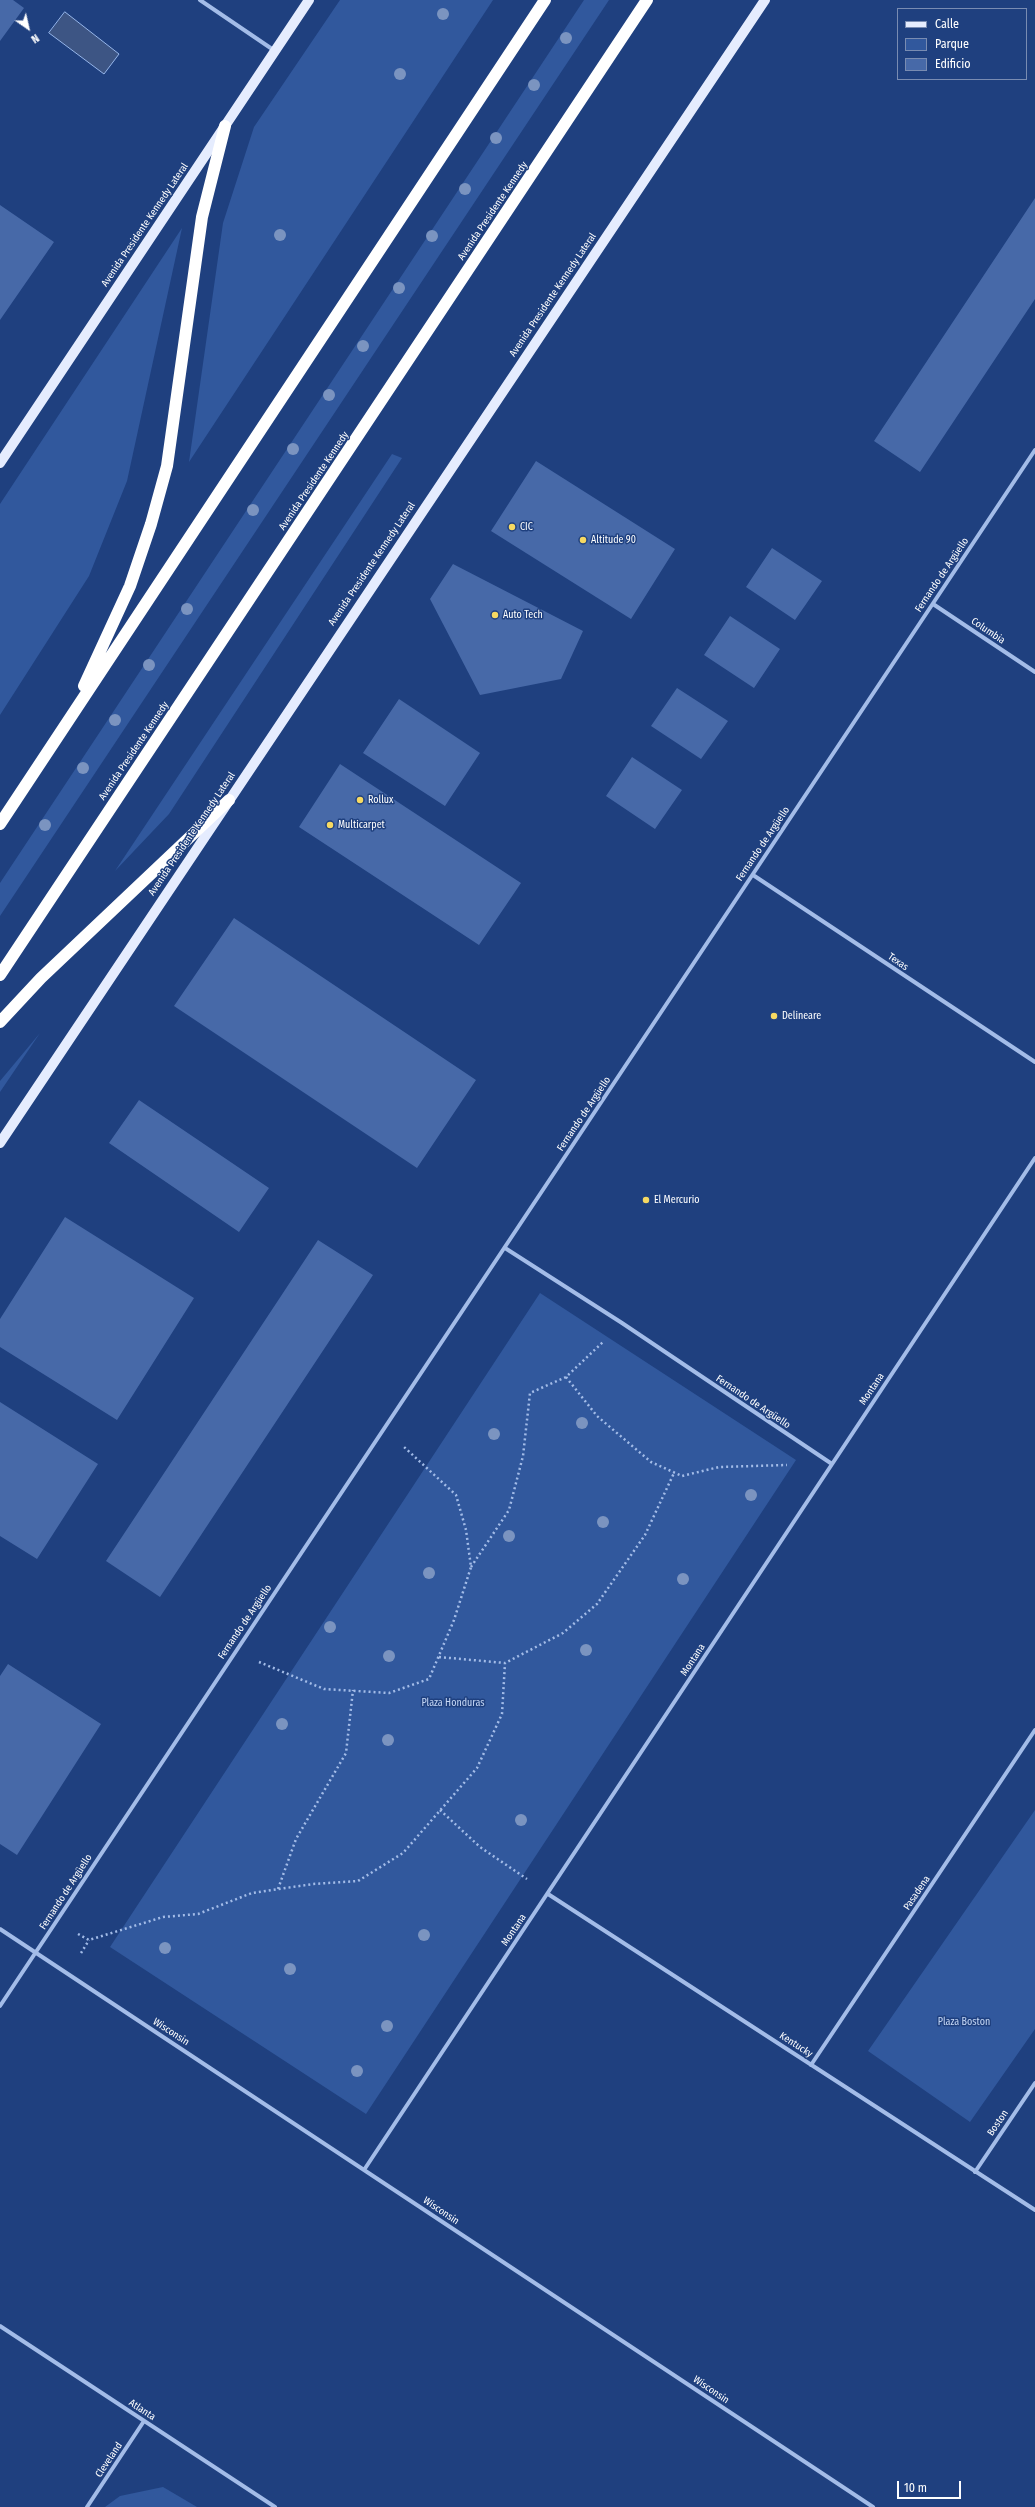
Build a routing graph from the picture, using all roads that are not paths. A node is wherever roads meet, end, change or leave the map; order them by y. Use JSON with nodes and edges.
{"nodes":[{"id":1,"x":200,"y":0,"type":"edge"},
{"id":2,"x":309,"y":0,"type":"edge"},
{"id":3,"x":545,"y":0,"type":"edge"},
{"id":4,"x":647,"y":0,"type":"edge"},
{"id":5,"x":765,"y":0,"type":"edge"},
{"id":6,"x":275,"y":51,"type":"junction"},
{"id":7,"x":225,"y":126,"type":"junction"},
{"id":8,"x":1035,"y":450,"type":"edge"},
{"id":9,"x":0,"y":463,"type":"edge"},
{"id":10,"x":932,"y":604,"type":"junction"},
{"id":11,"x":1035,"y":672,"type":"edge"},
{"id":12,"x":68,"y":721,"type":"junction"},
{"id":13,"x":229,"y":800,"type":"junction"},
{"id":14,"x":0,"y":824,"type":"edge"},
{"id":15,"x":753,"y":875,"type":"junction"},
{"id":16,"x":0,"y":975,"type":"edge"},
{"id":17,"x":0,"y":1022,"type":"edge"},
{"id":18,"x":1035,"y":1062,"type":"edge"},
{"id":19,"x":0,"y":1143,"type":"edge"},
{"id":20,"x":1035,"y":1158,"type":"edge"},
{"id":21,"x":505,"y":1248,"type":"junction"},
{"id":22,"x":832,"y":1464,"type":"junction"},
{"id":23,"x":1035,"y":1730,"type":"edge"},
{"id":24,"x":548,"y":1894,"type":"junction"},
{"id":25,"x":0,"y":1929,"type":"edge"},
{"id":26,"x":36,"y":1952,"type":"junction"},
{"id":27,"x":0,"y":2006,"type":"edge"},
{"id":28,"x":812,"y":2065,"type":"junction"},
{"id":29,"x":1035,"y":2083,"type":"edge"},
{"id":30,"x":364,"y":2170,"type":"junction"},
{"id":31,"x":975,"y":2172,"type":"junction"},
{"id":32,"x":1035,"y":2210,"type":"edge"},
{"id":33,"x":0,"y":2326,"type":"edge"},
{"id":34,"x":144,"y":2421,"type":"junction"},
{"id":35,"x":87,"y":2507,"type":"edge"},
{"id":36,"x":275,"y":2507,"type":"edge"},
{"id":37,"x":873,"y":2507,"type":"edge"}],
"edges":[{"from":1,"to":6,"type":"street"},
{"from":2,"to":6,"type":"main road","name":"Avenida Presidente Kennedy Lateral"},
{"from":3,"to":12,"type":"highway"},
{"from":4,"to":16,"type":"highway","name":"Avenida Presidente Kennedy"},
{"from":5,"to":13,"type":"main road","name":"Avenida Presidente Kennedy Lateral"},
{"from":6,"to":7,"type":"main road","name":"Avenida Presidente Kennedy Lateral"},
{"from":7,"to":9,"type":"main road","name":"Avenida Presidente Kennedy Lateral"},
{"from":7,"to":12,"type":"highway"},
{"from":8,"to":10,"type":"street","name":"Fernando de Argüello"},
{"from":10,"to":11,"type":"street","name":"Columbia"},
{"from":10,"to":15,"type":"street","name":"Fernando de Argüello"},
{"from":12,"to":14,"type":"highway"},
{"from":13,"to":17,"type":"highway"},
{"from":13,"to":19,"type":"main road","name":"Avenida Presidente Kennedy Lateral"},
{"from":15,"to":18,"type":"street","name":"Texas"},
{"from":15,"to":21,"type":"street","name":"Fernando de Argüello"},
{"from":20,"to":22,"type":"street","name":"Montana"},
{"from":21,"to":22,"type":"street","name":"Fernando de Argüello"},
{"from":21,"to":26,"type":"street","name":"Fernando de Argüello"},
{"from":22,"to":24,"type":"street","name":"Montana"},
{"from":23,"to":28,"type":"street","name":"Pasadena"},
{"from":24,"to":28,"type":"street","name":"Kentucky"},
{"from":24,"to":30,"type":"street","name":"Montana"},
{"from":25,"to":26,"type":"street","name":"Wisconsin"},
{"from":26,"to":27,"type":"street","name":"Fernando de Argüello"},
{"from":26,"to":30,"type":"street","name":"Wisconsin"},
{"from":28,"to":31,"type":"street","name":"Kentucky"},
{"from":29,"to":31,"type":"street","name":"Boston"},
{"from":30,"to":37,"type":"street","name":"Wisconsin"},
{"from":31,"to":32,"type":"street","name":"Kentucky"},
{"from":33,"to":34,"type":"street","name":"Atlanta"},
{"from":34,"to":35,"type":"street","name":"Cleveland"},
{"from":34,"to":36,"type":"street","name":"Atlanta"}]}
